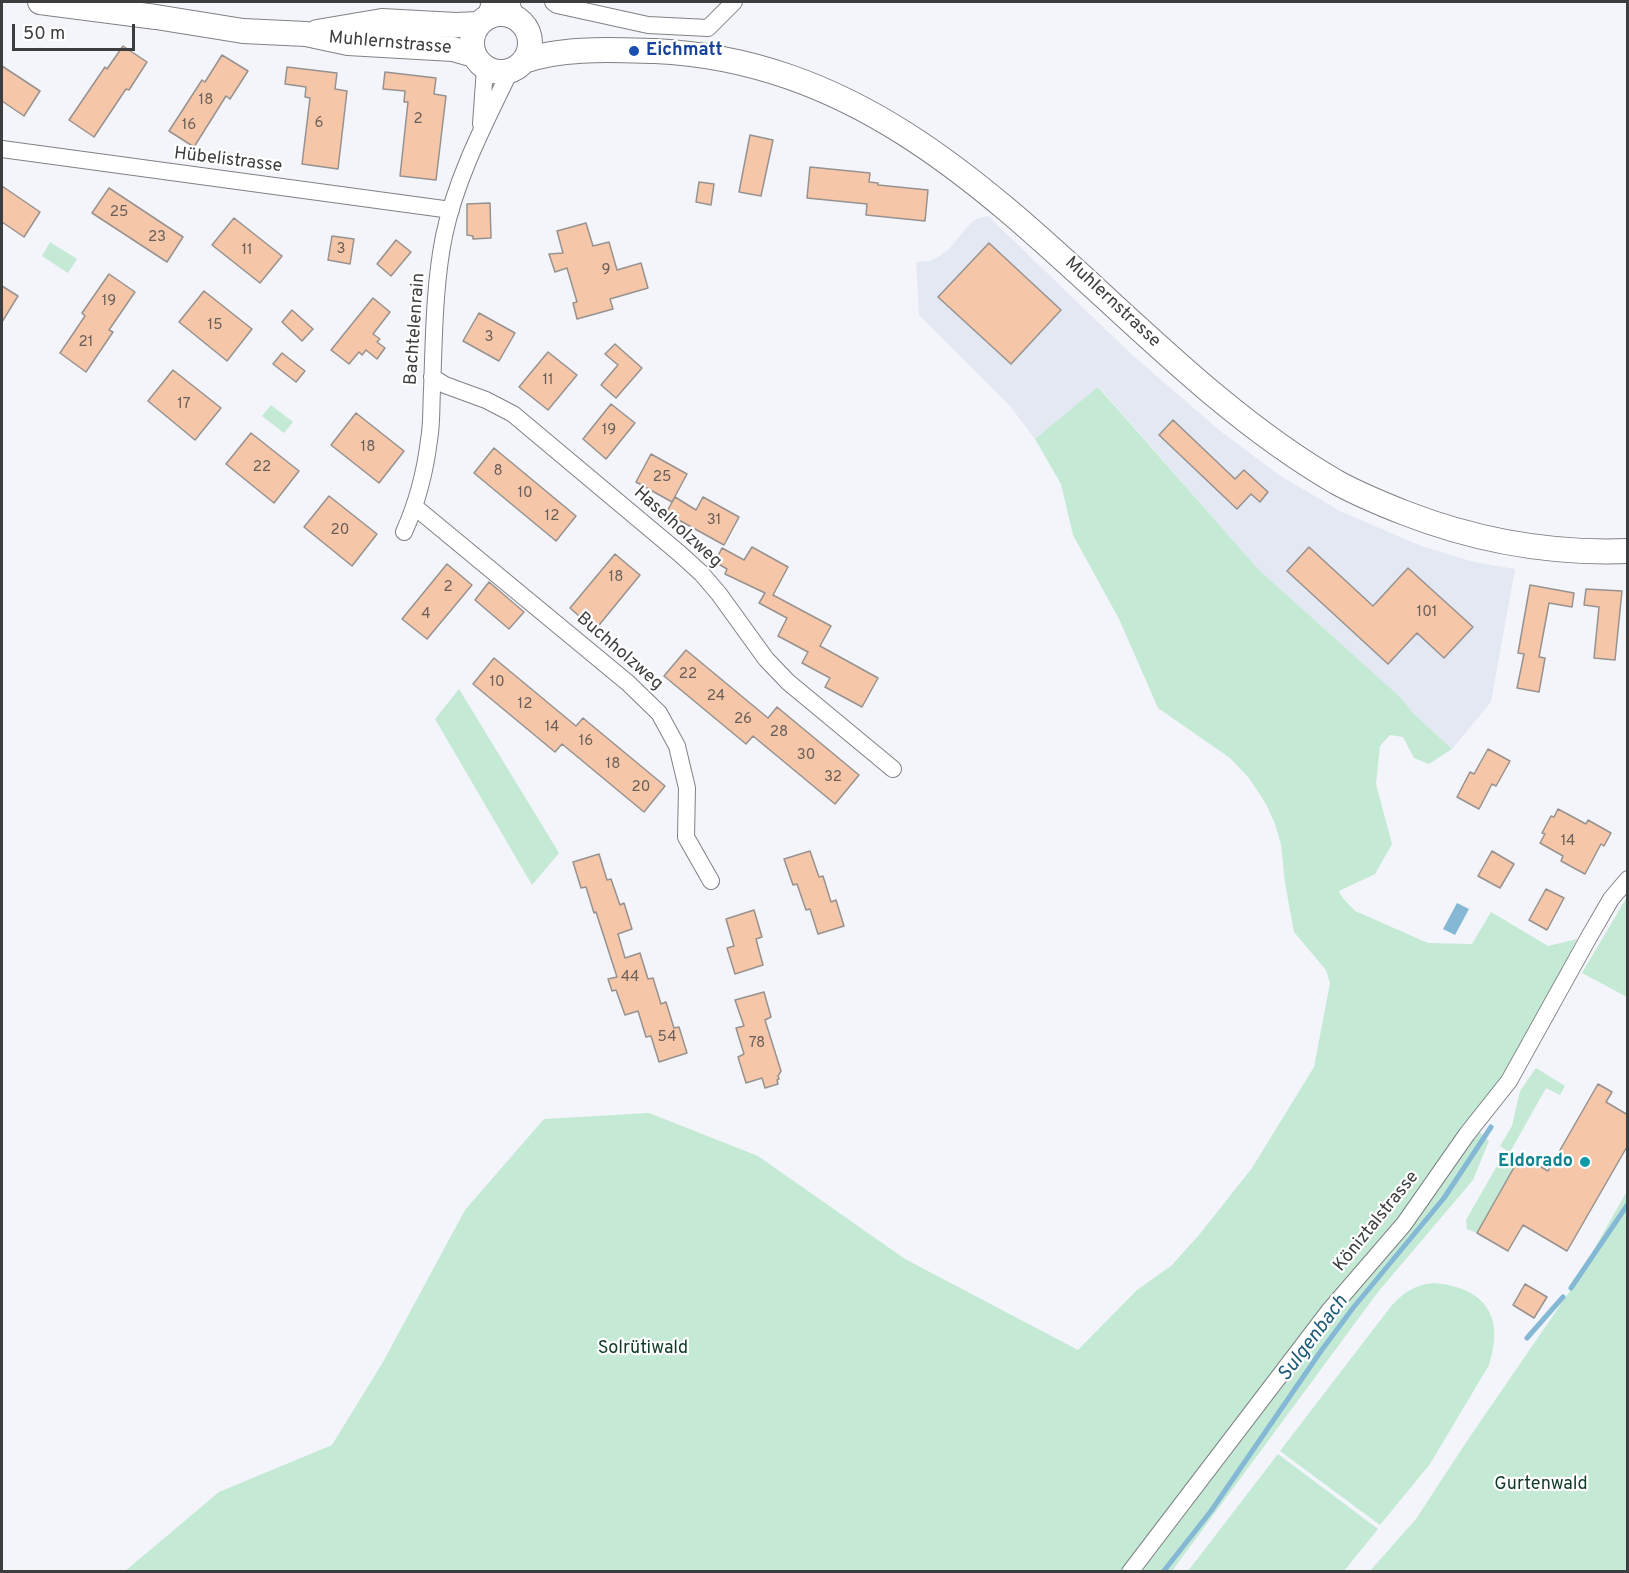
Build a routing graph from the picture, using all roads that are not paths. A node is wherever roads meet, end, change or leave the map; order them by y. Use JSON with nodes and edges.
{"nodes":[{"id":1,"x":39,"y":2,"type":"edge"},
{"id":2,"x":553,"y":2,"type":"edge"},
{"id":3,"x":734,"y":2,"type":"edge"},
{"id":4,"x":485,"y":15,"type":"edge"},
{"id":5,"x":518,"y":17,"type":"edge"},
{"id":6,"x":306,"y":34,"type":"junction"},
{"id":7,"x":598,"y":49,"type":"junction"},
{"id":8,"x":479,"y":61,"type":"junction"},
{"id":9,"x":517,"y":66,"type":"junction"},
{"id":10,"x":480,"y":131,"type":"junction"},
{"id":11,"x":2,"y":149,"type":"edge"},
{"id":12,"x":451,"y":210,"type":"junction"},
{"id":13,"x":432,"y":376,"type":"junction"},
{"id":14,"x":415,"y":507,"type":"junction"},
{"id":15,"x":404,"y":532,"type":"dead end"},
{"id":16,"x":1628,"y":551,"type":"edge"},
{"id":17,"x":893,"y":769,"type":"dead end"},
{"id":18,"x":1628,"y":879,"type":"edge"},
{"id":19,"x":711,"y":881,"type":"dead end"},
{"id":20,"x":1130,"y":1572,"type":"edge"}],
"edges":[{"from":1,"to":6,"type":"street","name":"Muhlernstrasse"},
{"from":2,"to":3,"type":"street"},
{"from":4,"to":5,"type":"street","name":"Muhlernstrasse"},
{"from":4,"to":6,"type":"street","name":"Muhlernstrasse"},
{"from":4,"to":8,"type":"street","name":"Muhlernstrasse"},
{"from":5,"to":7,"type":"street","name":"Muhlernstrasse"},
{"from":5,"to":9,"type":"street"},
{"from":6,"to":8,"type":"street","name":"Muhlernstrasse"},
{"from":7,"to":9,"type":"street","name":"Muhlernstrasse"},
{"from":7,"to":16,"type":"street","name":"Muhlernstrasse"},
{"from":8,"to":9,"type":"street","name":"Muhlernstrasse"},
{"from":8,"to":10,"type":"street","name":"Bachtelenrain"},
{"from":9,"to":10,"type":"street","name":"Bachtelenrain"},
{"from":10,"to":12,"type":"street","name":"Bachtelenrain"},
{"from":11,"to":12,"type":"street","name":"Hübelistrasse"},
{"from":12,"to":13,"type":"street","name":"Bachtelenrain"},
{"from":13,"to":14,"type":"street","name":"Bachtelenrain"},
{"from":13,"to":17,"type":"street","name":"Haselholzweg"},
{"from":14,"to":15,"type":"street","name":"Bachtelenrain"},
{"from":14,"to":19,"type":"street","name":"Buchholzweg"},
{"from":18,"to":20,"type":"street","name":"Köniztalstrasse"}]}
